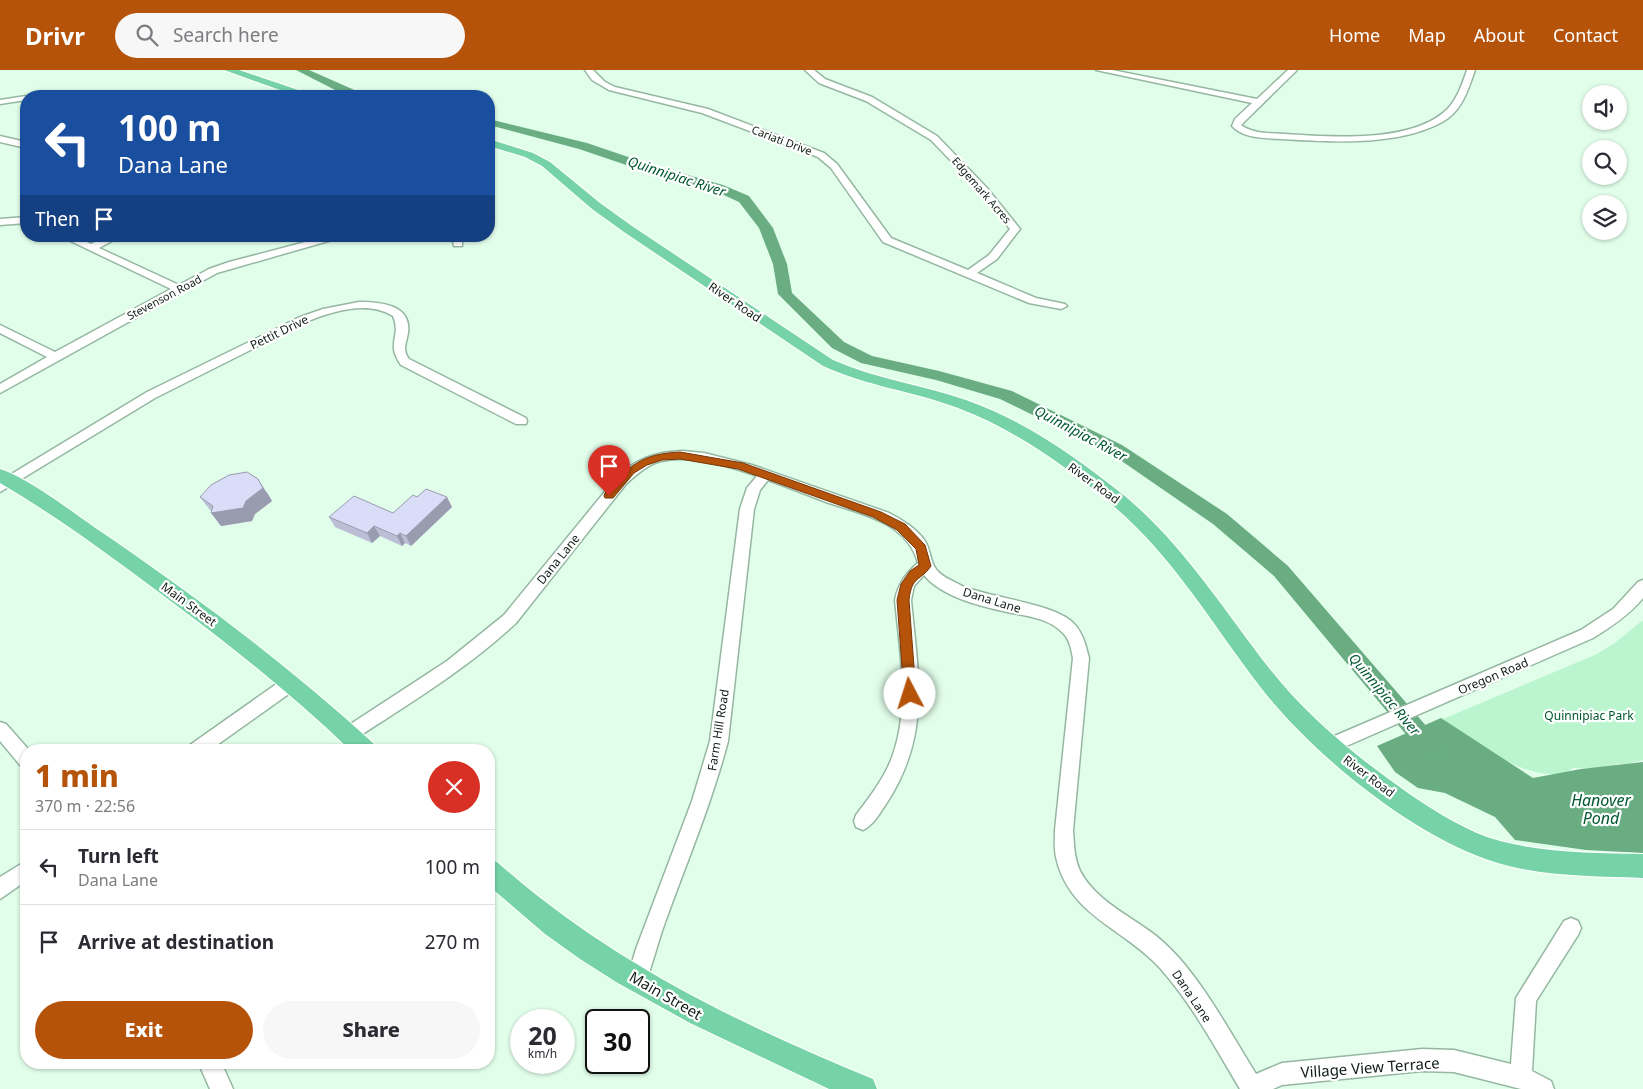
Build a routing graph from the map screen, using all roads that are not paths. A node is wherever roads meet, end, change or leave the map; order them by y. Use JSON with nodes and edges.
{"nodes":[{"id":1,"x":229,"y":70,"type":"edge"},
{"id":2,"x":589,"y":70,"type":"edge"},
{"id":3,"x":809,"y":70,"type":"edge"},
{"id":4,"x":1100,"y":70,"type":"edge"},
{"id":5,"x":1293,"y":70,"type":"edge"},
{"id":6,"x":1471,"y":70,"type":"edge"},
{"id":7,"x":288,"y":90,"type":"edge"},
{"id":8,"x":20,"y":99,"type":"edge"},
{"id":9,"x":0,"y":102,"type":"edge"},
{"id":10,"x":1258,"y":102,"type":"junction"},
{"id":11,"x":0,"y":139,"type":"edge"},
{"id":12,"x":20,"y":143,"type":"edge"},
{"id":13,"x":495,"y":144,"type":"edge"},
{"id":14,"x":20,"y":220,"type":"edge"},
{"id":15,"x":0,"y":222,"type":"edge"},
{"id":16,"x":78,"y":242,"type":"edge"},
{"id":17,"x":104,"y":242,"type":"edge"},
{"id":18,"x":318,"y":242,"type":"edge"},
{"id":19,"x":91,"y":248,"type":"junction"},
{"id":20,"x":969,"y":274,"type":"junction"},
{"id":21,"x":179,"y":289,"type":"junction"},
{"id":22,"x":1061,"y":306,"type":"dead end"},
{"id":23,"x":0,"y":328,"type":"edge"},
{"id":24,"x":55,"y":357,"type":"junction"},
{"id":25,"x":0,"y":389,"type":"edge"},
{"id":26,"x":521,"y":421,"type":"dead end"},
{"id":27,"x":764,"y":475,"type":"junction"},
{"id":28,"x":3,"y":481,"type":"edge"},
{"id":29,"x":925,"y":566,"type":"junction"},
{"id":30,"x":1643,"y":586,"type":"edge"},
{"id":31,"x":291,"y":683,"type":"junction"},
{"id":32,"x":0,"y":730,"type":"edge"},
{"id":33,"x":349,"y":734,"type":"junction"},
{"id":34,"x":205,"y":744,"type":"edge"},
{"id":35,"x":359,"y":744,"type":"edge"},
{"id":36,"x":1329,"y":746,"type":"junction"},
{"id":37,"x":20,"y":752,"type":"edge"},
{"id":38,"x":863,"y":821,"type":"dead end"},
{"id":39,"x":1643,"y":866,"type":"edge"},
{"id":40,"x":20,"y":874,"type":"edge"},
{"id":41,"x":495,"y":876,"type":"edge"},
{"id":42,"x":0,"y":889,"type":"edge"},
{"id":43,"x":1571,"y":928,"type":"dead end"},
{"id":44,"x":637,"y":979,"type":"junction"},
{"id":45,"x":212,"y":1069,"type":"edge"},
{"id":46,"x":1521,"y":1077,"type":"junction"},
{"id":47,"x":1251,"y":1088,"type":"edge"},
{"id":48,"x":222,"y":1089,"type":"edge"},
{"id":49,"x":863,"y":1089,"type":"edge"},
{"id":50,"x":1543,"y":1089,"type":"edge"}],
"edges":[{"from":1,"to":7,"type":"main road"},
{"from":2,"to":20,"type":"street","name":"Cariati Drive"},
{"from":3,"to":20,"type":"street","name":"Edgemark Acres"},
{"from":4,"to":10,"type":"street"},
{"from":5,"to":10,"type":"street"},
{"from":6,"to":10,"type":"street"},
{"from":8,"to":9,"type":"street"},
{"from":11,"to":12,"type":"street"},
{"from":13,"to":36,"type":"main road","name":"River Road"},
{"from":14,"to":15,"type":"street"},
{"from":16,"to":19,"type":"street"},
{"from":17,"to":19,"type":"street"},
{"from":18,"to":21,"type":"street","name":"Stevenson Road"},
{"from":19,"to":21,"type":"street"},
{"from":20,"to":22,"type":"street"},
{"from":21,"to":24,"type":"street","name":"Stevenson Road"},
{"from":23,"to":24,"type":"street"},
{"from":24,"to":25,"type":"street","name":"Stevenson Road"},
{"from":26,"to":28,"type":"street","name":"Pettit Drive"},
{"from":27,"to":29,"type":"street","name":"Dana Lane"},
{"from":27,"to":33,"type":"street","name":"Dana Lane"},
{"from":27,"to":44,"type":"street","name":"Farm Hill Road"},
{"from":28,"to":31,"type":"main road","name":"Main Street"},
{"from":29,"to":38,"type":"street"},
{"from":29,"to":47,"type":"street","name":"Dana Lane"},
{"from":30,"to":36,"type":"street","name":"Oregon Road"},
{"from":31,"to":33,"type":"main road","name":"Main Street"},
{"from":31,"to":34,"type":"street"},
{"from":32,"to":37,"type":"street"},
{"from":33,"to":35,"type":"main road","name":"Main Street"},
{"from":36,"to":39,"type":"main road","name":"River Road"},
{"from":40,"to":42,"type":"street"},
{"from":41,"to":44,"type":"main road","name":"Main Street"},
{"from":43,"to":46,"type":"street"},
{"from":44,"to":49,"type":"main road","name":"Main Street"},
{"from":45,"to":48,"type":"street"},
{"from":46,"to":47,"type":"street","name":"Village View Terrace"},
{"from":46,"to":50,"type":"street","name":"Village View Terrace"}]}
